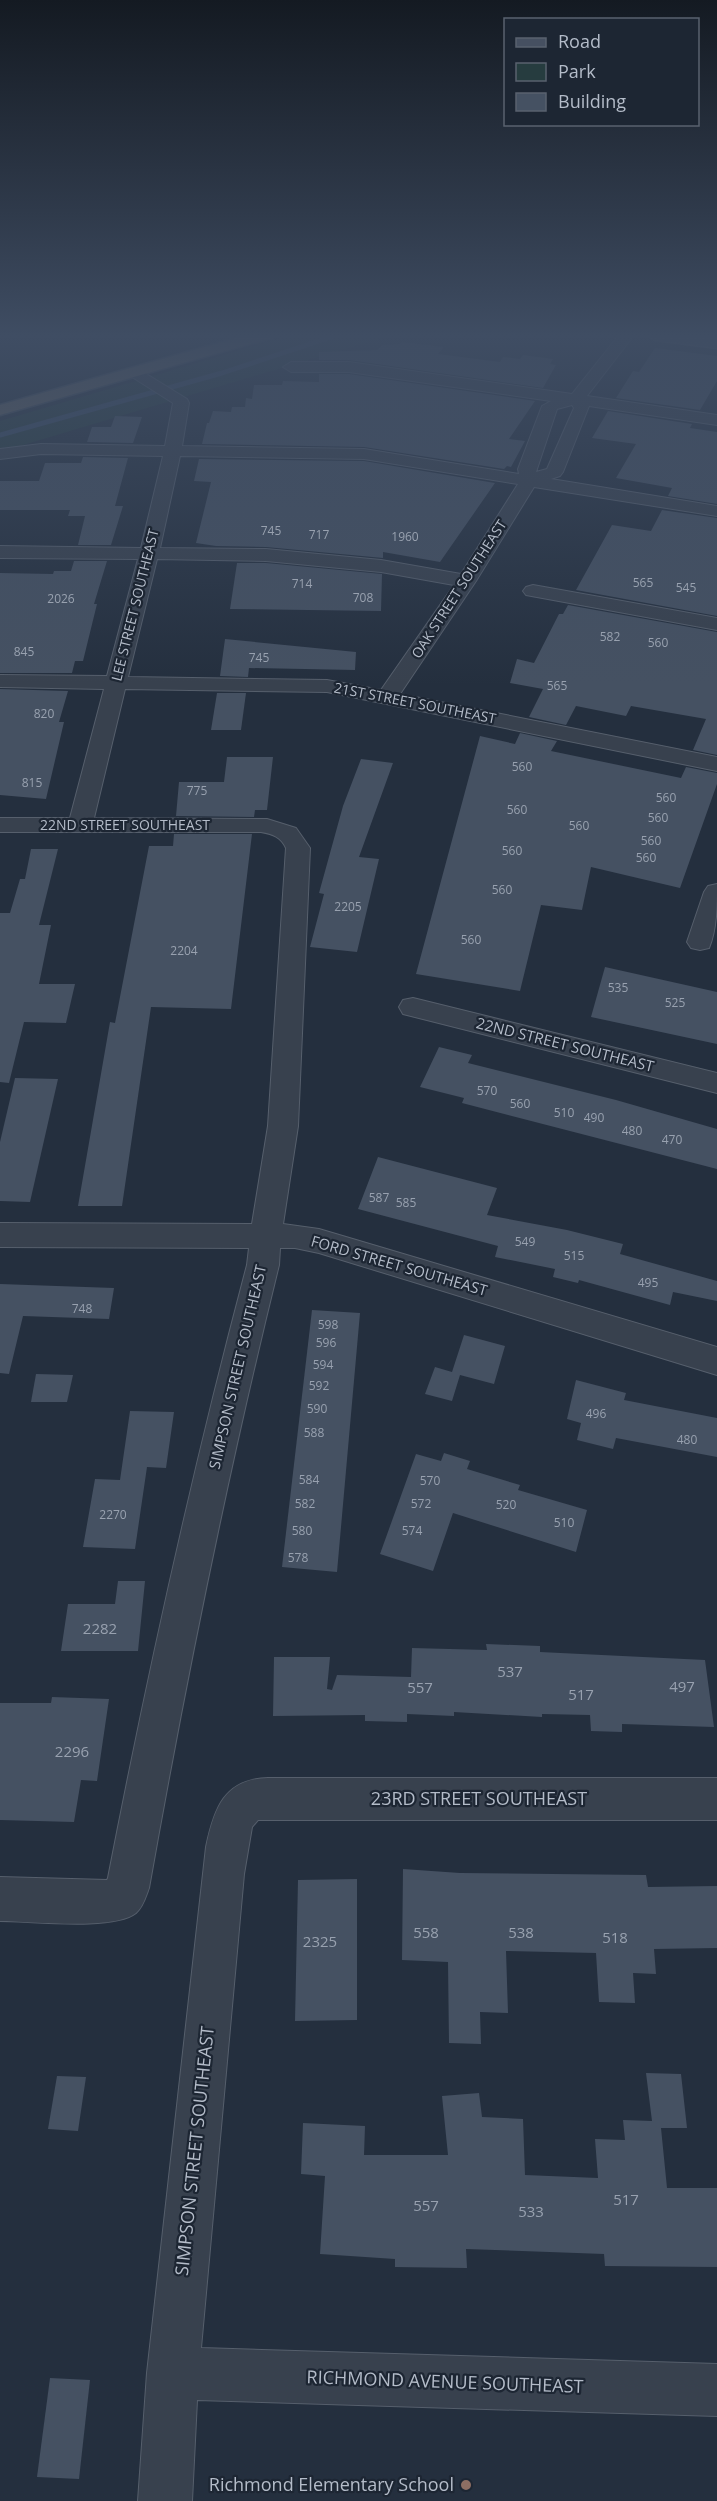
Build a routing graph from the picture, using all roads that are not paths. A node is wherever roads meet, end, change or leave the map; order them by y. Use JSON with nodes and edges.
{"nodes":[{"id":1,"x":19,"y":452,"type":"edge"},
{"id":2,"x":173,"y":452,"type":"edge"},
{"id":3,"x":255,"y":452,"type":"edge"},
{"id":4,"x":533,"y":452,"type":"edge"},
{"id":5,"x":563,"y":452,"type":"edge"},
{"id":6,"x":0,"y":454,"type":"edge"},
{"id":7,"x":529,"y":481,"type":"junction"},
{"id":8,"x":717,"y":511,"type":"edge"},
{"id":9,"x":0,"y":552,"type":"edge"},
{"id":10,"x":148,"y":554,"type":"junction"},
{"id":11,"x":466,"y":581,"type":"junction"},
{"id":12,"x":533,"y":591,"type":"dead end"},
{"id":13,"x":717,"y":624,"type":"edge"},
{"id":14,"x":0,"y":681,"type":"edge"},
{"id":15,"x":116,"y":682,"type":"junction"},
{"id":16,"x":387,"y":697,"type":"junction"},
{"id":17,"x":717,"y":764,"type":"edge"},
{"id":18,"x":0,"y":825,"type":"edge"},
{"id":19,"x":80,"y":826,"type":"junction"},
{"id":20,"x":286,"y":831,"type":"joint"},
{"id":21,"x":717,"y":892,"type":"edge"},
{"id":22,"x":700,"y":942,"type":"dead end"},
{"id":23,"x":413,"y":1007,"type":"dead end"},
{"id":24,"x":717,"y":1083,"type":"edge"},
{"id":25,"x":0,"y":1235,"type":"edge"},
{"id":26,"x":265,"y":1237,"type":"junction"},
{"id":27,"x":717,"y":1361,"type":"edge"},
{"id":28,"x":717,"y":1799,"type":"edge"},
{"id":29,"x":242,"y":1806,"type":"joint"},
{"id":30,"x":0,"y":1899,"type":"edge"},
{"id":31,"x":173,"y":2373,"type":"junction"},
{"id":32,"x":717,"y":2390,"type":"edge"},
{"id":33,"x":165,"y":2501,"type":"edge"}],
"edges":[{"from":1,"to":6,"type":"street"},
{"from":2,"to":10,"type":"street","name":"LEE STREET SOUTHEAST"},
{"from":3,"to":7,"type":"street"},
{"from":4,"to":7,"type":"street","name":"OAK STREET SOUTHEAST"},
{"from":5,"to":7,"type":"street"},
{"from":7,"to":8,"type":"street"},
{"from":7,"to":11,"type":"street","name":"OAK STREET SOUTHEAST"},
{"from":9,"to":10,"type":"street"},
{"from":10,"to":11,"type":"street"},
{"from":10,"to":15,"type":"street","name":"LEE STREET SOUTHEAST"},
{"from":11,"to":16,"type":"street","name":"OAK STREET SOUTHEAST"},
{"from":12,"to":13,"type":"street"},
{"from":14,"to":15,"type":"street","name":"21ST STREET SOUTHEAST"},
{"from":15,"to":16,"type":"street","name":"21ST STREET SOUTHEAST"},
{"from":15,"to":19,"type":"street","name":"LEE STREET SOUTHEAST"},
{"from":16,"to":17,"type":"street","name":"21ST STREET SOUTHEAST"},
{"from":18,"to":19,"type":"street","name":"22ND STREET SOUTHEAST"},
{"from":19,"to":20,"type":"street","name":"22ND STREET SOUTHEAST"},
{"from":20,"to":26,"type":"street","name":"SIMPSON STREET SOUTHEAST"},
{"from":21,"to":22,"type":"street"},
{"from":23,"to":24,"type":"street","name":"22ND STREET SOUTHEAST"},
{"from":25,"to":26,"type":"street","name":"FORD STREET SOUTHEAST"},
{"from":26,"to":27,"type":"street","name":"FORD STREET SOUTHEAST"},
{"from":26,"to":30,"type":"street","name":"SIMPSON STREET SOUTHEAST"},
{"from":28,"to":29,"type":"street","name":"23RD STREET SOUTHEAST"},
{"from":29,"to":31,"type":"street","name":"SIMPSON STREET SOUTHEAST"},
{"from":31,"to":32,"type":"street","name":"RICHMOND AVENUE SOUTHEAST"},
{"from":31,"to":33,"type":"street","name":"SIMPSON STREET SOUTHEAST"}]}
